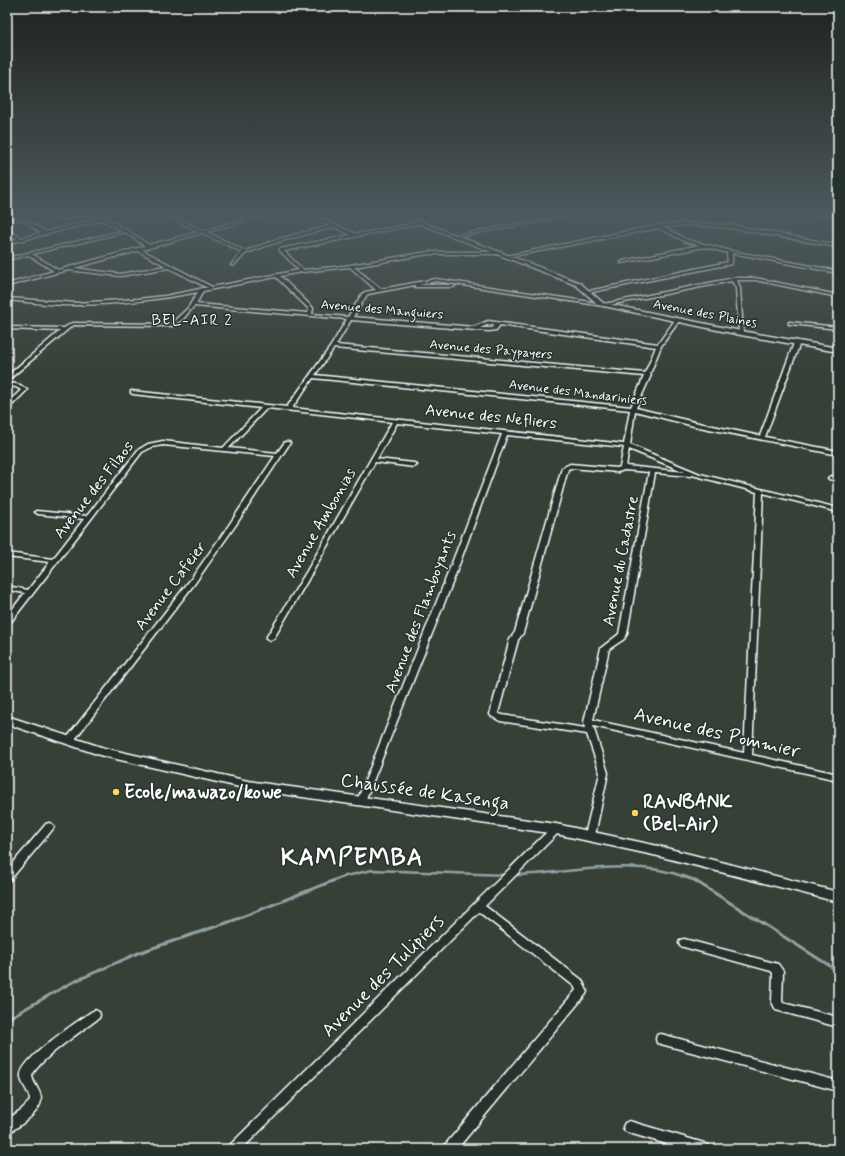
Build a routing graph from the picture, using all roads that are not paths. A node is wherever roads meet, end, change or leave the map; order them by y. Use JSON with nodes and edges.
{"nodes":[{"id":1,"x":52,"y":268,"type":"edge"},
{"id":2,"x":71,"y":268,"type":"edge"},
{"id":3,"x":160,"y":268,"type":"edge"},
{"id":4,"x":175,"y":268,"type":"edge"},
{"id":5,"x":299,"y":268,"type":"edge"},
{"id":6,"x":332,"y":268,"type":"edge"},
{"id":7,"x":353,"y":268,"type":"edge"},
{"id":8,"x":538,"y":268,"type":"edge"},
{"id":9,"x":708,"y":268,"type":"edge"},
{"id":10,"x":816,"y":268,"type":"edge"},
{"id":11,"x":67,"y":269,"type":"junction"},
{"id":12,"x":57,"y":271,"type":"junction"},
{"id":13,"x":302,"y":271,"type":"junction"},
{"id":14,"x":838,"y":272,"type":"edge"},
{"id":15,"x":277,"y":276,"type":"junction"},
{"id":16,"x":734,"y":279,"type":"junction"},
{"id":17,"x":7,"y":285,"type":"edge"},
{"id":18,"x":210,"y":287,"type":"junction"},
{"id":19,"x":202,"y":289,"type":"junction"},
{"id":20,"x":380,"y":291,"type":"junction"},
{"id":21,"x":589,"y":292,"type":"junction"},
{"id":22,"x":838,"y":296,"type":"edge"},
{"id":23,"x":7,"y":299,"type":"edge"},
{"id":24,"x":193,"y":305,"type":"junction"},
{"id":25,"x":604,"y":305,"type":"junction"},
{"id":26,"x":310,"y":314,"type":"junction"},
{"id":27,"x":350,"y":317,"type":"junction"},
{"id":28,"x":677,"y":321,"type":"junction"},
{"id":29,"x":791,"y":323,"type":"dead end"},
{"id":30,"x":498,"y":324,"type":"junction"},
{"id":31,"x":7,"y":328,"type":"edge"},
{"id":32,"x":838,"y":328,"type":"edge"},
{"id":33,"x":474,"y":329,"type":"junction"},
{"id":34,"x":66,"y":330,"type":"junction"},
{"id":35,"x":741,"y":333,"type":"junction"},
{"id":36,"x":797,"y":343,"type":"junction"},
{"id":37,"x":333,"y":346,"type":"junction"},
{"id":38,"x":659,"y":346,"type":"junction"},
{"id":39,"x":838,"y":350,"type":"edge"},
{"id":40,"x":648,"y":375,"type":"junction"},
{"id":41,"x":312,"y":376,"type":"junction"},
{"id":42,"x":7,"y":379,"type":"edge"},
{"id":43,"x":7,"y":384,"type":"edge"},
{"id":44,"x":133,"y":392,"type":"dead end"},
{"id":45,"x":7,"y":407,"type":"edge"},
{"id":46,"x":265,"y":407,"type":"junction"},
{"id":47,"x":288,"y":409,"type":"junction"},
{"id":48,"x":633,"y":409,"type":"junction"},
{"id":49,"x":395,"y":421,"type":"junction"},
{"id":50,"x":505,"y":433,"type":"junction"},
{"id":51,"x":762,"y":438,"type":"junction"},
{"id":52,"x":287,"y":443,"type":"dead end"},
{"id":53,"x":627,"y":446,"type":"junction"},
{"id":54,"x":225,"y":449,"type":"junction"},
{"id":55,"x":838,"y":453,"type":"edge"},
{"id":56,"x":278,"y":455,"type":"junction"},
{"id":57,"x":373,"y":460,"type":"junction"},
{"id":58,"x":414,"y":465,"type":"dead end"},
{"id":59,"x":624,"y":468,"type":"junction"},
{"id":60,"x":652,"y":470,"type":"junction"},
{"id":61,"x":698,"y":475,"type":"junction"},
{"id":62,"x":831,"y":478,"type":"dead end"},
{"id":63,"x":838,"y":479,"type":"edge"},
{"id":64,"x":760,"y":491,"type":"junction"},
{"id":65,"x":838,"y":510,"type":"edge"},
{"id":66,"x":38,"y":512,"type":"dead end"},
{"id":67,"x":89,"y":518,"type":"junction"},
{"id":68,"x":7,"y":555,"type":"edge"},
{"id":69,"x":55,"y":561,"type":"junction"},
{"id":70,"x":7,"y":588,"type":"edge"},
{"id":71,"x":30,"y":592,"type":"junction"},
{"id":72,"x":7,"y":621,"type":"edge"},
{"id":73,"x":270,"y":638,"type":"dead end"},
{"id":74,"x":7,"y":720,"type":"edge"},
{"id":75,"x":588,"y":722,"type":"junction"},
{"id":76,"x":590,"y":732,"type":"junction"},
{"id":77,"x":69,"y":741,"type":"junction"},
{"id":78,"x":748,"y":758,"type":"junction"},
{"id":79,"x":838,"y":777,"type":"edge"},
{"id":80,"x":361,"y":801,"type":"junction"},
{"id":81,"x":48,"y":828,"type":"dead end"},
{"id":82,"x":556,"y":829,"type":"junction"},
{"id":83,"x":590,"y":835,"type":"junction"},
{"id":84,"x":7,"y":877,"type":"edge"},
{"id":85,"x":838,"y":897,"type":"edge"},
{"id":86,"x":478,"y":907,"type":"junction"},
{"id":87,"x":684,"y":943,"type":"dead end"},
{"id":88,"x":95,"y":1015,"type":"dead end"},
{"id":89,"x":838,"y":1022,"type":"edge"},
{"id":90,"x":661,"y":1039,"type":"dead end"},
{"id":91,"x":838,"y":1086,"type":"edge"},
{"id":92,"x":7,"y":1127,"type":"edge"},
{"id":93,"x":628,"y":1127,"type":"dead end"},
{"id":94,"x":234,"y":1149,"type":"edge"},
{"id":95,"x":449,"y":1149,"type":"edge"},
{"id":96,"x":704,"y":1149,"type":"edge"}],
"edges":[{"from":1,"to":12,"type":"street"},
{"from":2,"to":11,"type":"street"},
{"from":3,"to":11,"type":"street"},
{"from":4,"to":18,"type":"street"},
{"from":5,"to":13,"type":"street"},
{"from":6,"to":13,"type":"street"},
{"from":7,"to":20,"type":"street"},
{"from":8,"to":21,"type":"street","name":"Avenue des Plaines"},
{"from":9,"to":21,"type":"street"},
{"from":10,"to":14,"type":"street"},
{"from":11,"to":12,"type":"street"},
{"from":12,"to":17,"type":"street"},
{"from":13,"to":15,"type":"street"},
{"from":15,"to":18,"type":"street"},
{"from":15,"to":26,"type":"street"},
{"from":16,"to":22,"type":"street"},
{"from":16,"to":25,"type":"street"},
{"from":16,"to":35,"type":"street"},
{"from":18,"to":19,"type":"street"},
{"from":19,"to":23,"type":"street"},
{"from":19,"to":24,"type":"street"},
{"from":20,"to":25,"type":"street"},
{"from":20,"to":27,"type":"street"},
{"from":21,"to":25,"type":"street","name":"Avenue des Plaines"},
{"from":24,"to":26,"type":"street","name":"Avenue des Manguiers"},
{"from":24,"to":34,"type":"street"},
{"from":25,"to":28,"type":"street","name":"Avenue des Plaines"},
{"from":26,"to":27,"type":"street","name":"Avenue des Manguiers"},
{"from":27,"to":33,"type":"street","name":"Avenue des Manguiers"},
{"from":27,"to":37,"type":"street"},
{"from":28,"to":35,"type":"street","name":"Avenue des Plaines"},
{"from":28,"to":38,"type":"street"},
{"from":29,"to":32,"type":"street"},
{"from":30,"to":33,"type":"street","name":"Avenue des Manguiers"},
{"from":30,"to":33,"type":"street","name":"Avenue des Manguiers"},
{"from":30,"to":38,"type":"street","name":"Avenue des Manguiers"},
{"from":31,"to":34,"type":"street"},
{"from":34,"to":42,"type":"street"},
{"from":35,"to":36,"type":"street","name":"Avenue des Plaines"},
{"from":36,"to":39,"type":"street","name":"Avenue des Plaines"},
{"from":36,"to":51,"type":"street"},
{"from":37,"to":40,"type":"street","name":"Avenue des Paypayers"},
{"from":37,"to":41,"type":"street"},
{"from":38,"to":40,"type":"street"},
{"from":40,"to":48,"type":"street"},
{"from":41,"to":47,"type":"street"},
{"from":41,"to":48,"type":"street","name":"Avenue des Mandariniers"},
{"from":43,"to":45,"type":"street"},
{"from":44,"to":46,"type":"street","name":"Avenue des Nefliers"},
{"from":46,"to":47,"type":"street","name":"Avenue des Nefliers"},
{"from":46,"to":54,"type":"street"},
{"from":47,"to":49,"type":"street","name":"Avenue des Nefliers"},
{"from":48,"to":51,"type":"street","name":"Avenue des Mandariniers"},
{"from":48,"to":53,"type":"street"},
{"from":49,"to":50,"type":"street","name":"Avenue des Nefliers"},
{"from":49,"to":57,"type":"street","name":"Avenue Ambonias"},
{"from":50,"to":53,"type":"street","name":"Avenue des Nefliers"},
{"from":50,"to":80,"type":"street","name":"Avenue des Flamboyants"},
{"from":51,"to":55,"type":"street","name":"Avenue des Mandariniers"},
{"from":52,"to":56,"type":"street","name":"Avenue Cafeier"},
{"from":53,"to":59,"type":"street"},
{"from":53,"to":61,"type":"street","name":"Avenue des Nefliers"},
{"from":54,"to":56,"type":"street","name":"Avenue des Filaos"},
{"from":54,"to":67,"type":"street","name":"Avenue des Filaos"},
{"from":56,"to":77,"type":"street","name":"Avenue Cafeier"},
{"from":57,"to":58,"type":"street"},
{"from":57,"to":73,"type":"street","name":"Avenue Ambonias"},
{"from":59,"to":60,"type":"street"},
{"from":59,"to":76,"type":"street"},
{"from":60,"to":61,"type":"street"},
{"from":60,"to":75,"type":"street","name":"Avenue du Cadastre"},
{"from":61,"to":64,"type":"street","name":"Avenue des Nefliers"},
{"from":62,"to":63,"type":"street"},
{"from":64,"to":65,"type":"street","name":"Avenue des Nefliers"},
{"from":64,"to":78,"type":"street"},
{"from":66,"to":67,"type":"street"},
{"from":67,"to":69,"type":"street","name":"Avenue des Filaos"},
{"from":68,"to":69,"type":"street"},
{"from":69,"to":71,"type":"street","name":"Avenue des Filaos"},
{"from":70,"to":71,"type":"street"},
{"from":71,"to":72,"type":"street","name":"Avenue des Filaos"},
{"from":74,"to":77,"type":"main road","name":"Chaussée de Kasenga"},
{"from":75,"to":76,"type":"street","name":"Avenue du Cadastre"},
{"from":75,"to":78,"type":"street","name":"Avenue des Pommier"},
{"from":76,"to":83,"type":"street","name":"Avenue du Cadastre"},
{"from":77,"to":80,"type":"main road","name":"Chaussée de Kasenga"},
{"from":78,"to":79,"type":"street","name":"Avenue des Pommier"},
{"from":80,"to":82,"type":"main road","name":"Chaussée de Kasenga"},
{"from":81,"to":84,"type":"street"},
{"from":82,"to":83,"type":"main road","name":"Chaussée de Kasenga"},
{"from":82,"to":86,"type":"street","name":"Avenue des Tulipiers"},
{"from":83,"to":85,"type":"main road","name":"Chaussée de Kasenga"},
{"from":86,"to":94,"type":"street","name":"Avenue des Tulipiers"},
{"from":86,"to":95,"type":"street"},
{"from":87,"to":89,"type":"street"},
{"from":88,"to":92,"type":"street"},
{"from":90,"to":91,"type":"street"},
{"from":93,"to":96,"type":"street"}]}
